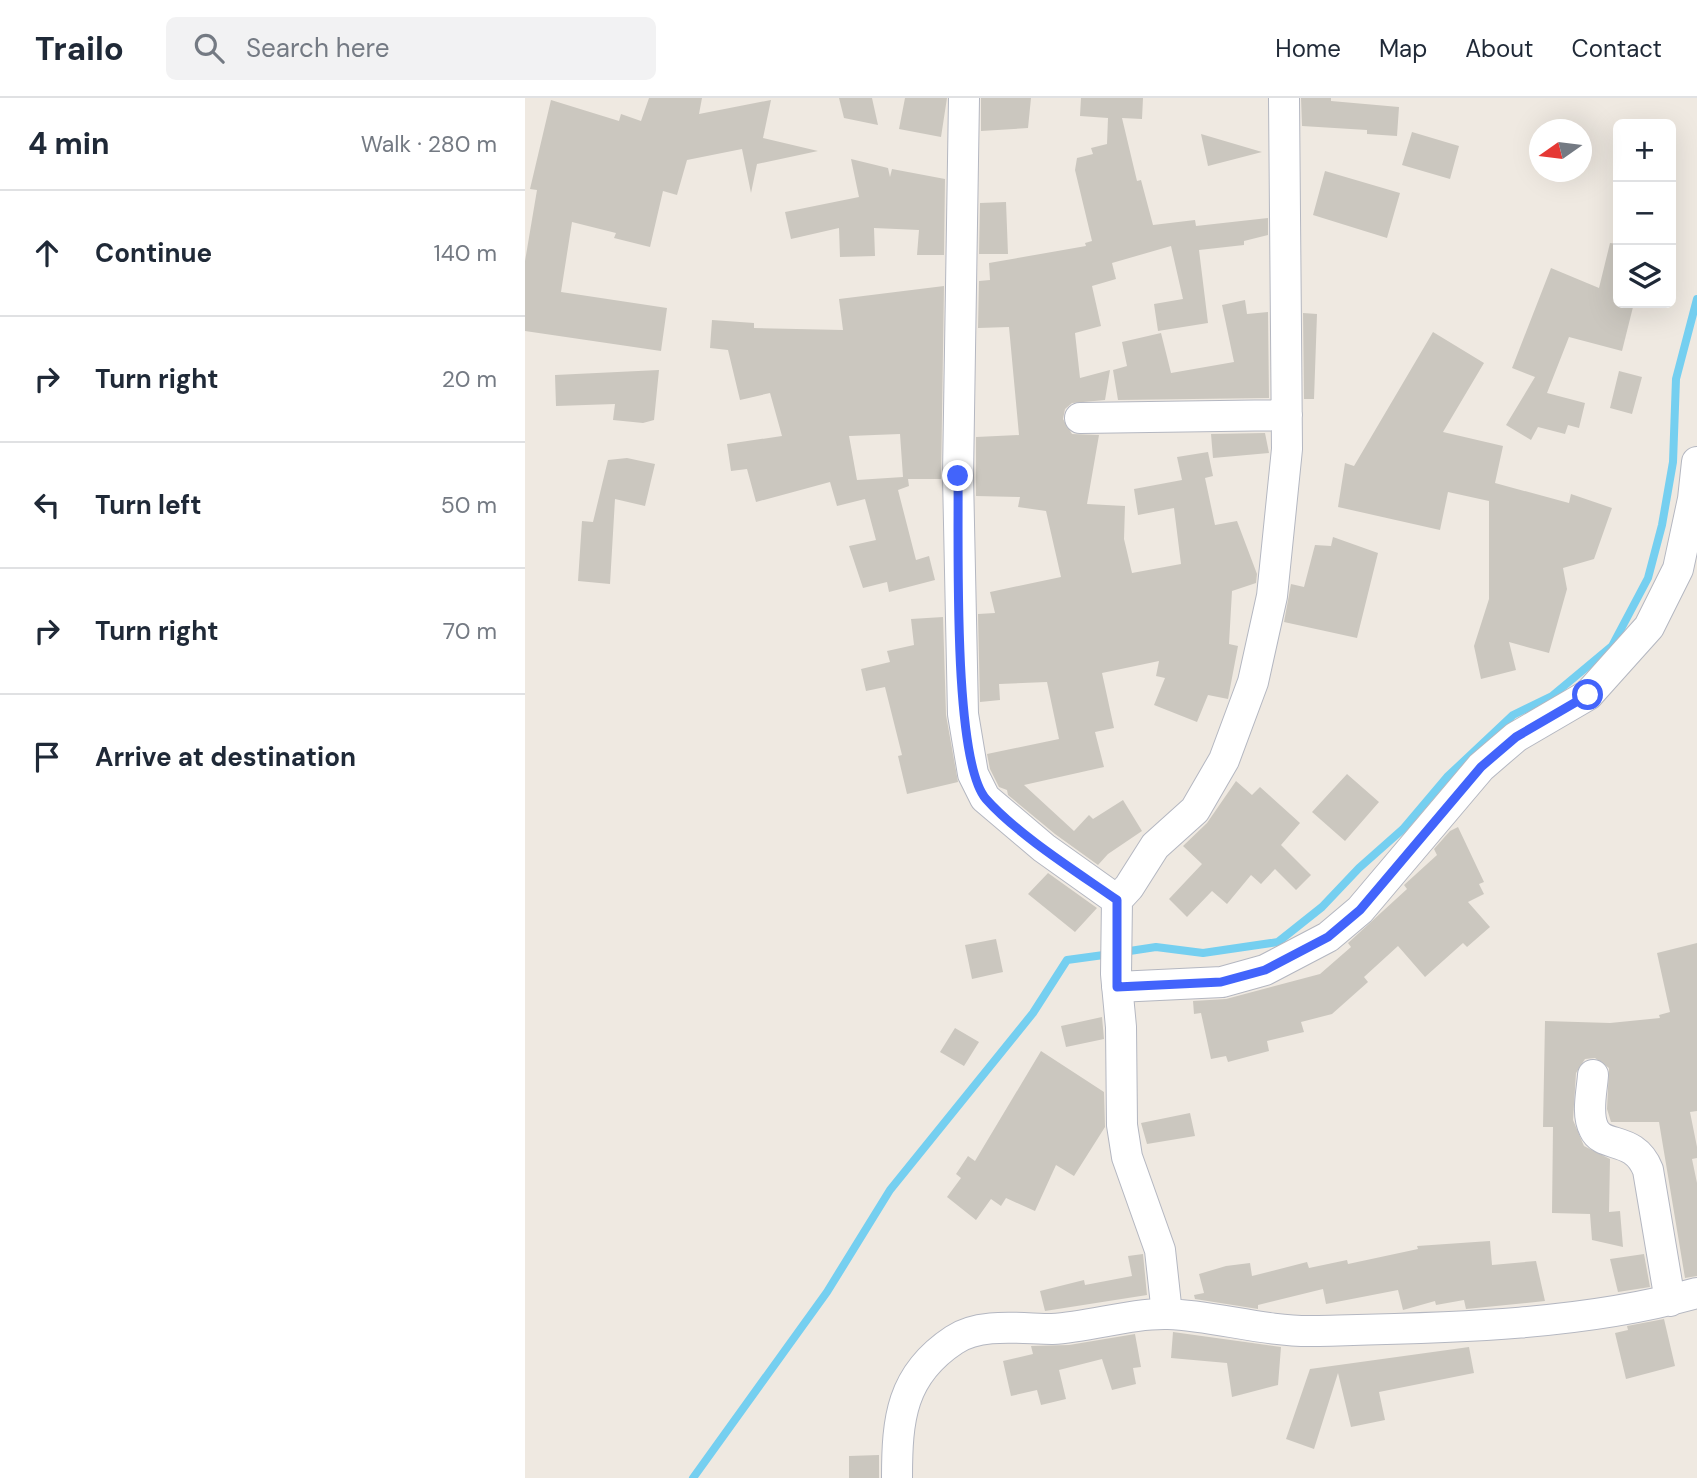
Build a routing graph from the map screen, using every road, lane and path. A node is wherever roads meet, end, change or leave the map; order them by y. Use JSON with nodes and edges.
{"nodes":[{"id":1,"x":964,"y":98,"type":"edge"},
{"id":2,"x":1285,"y":98,"type":"edge"},
{"id":3,"x":1287,"y":415,"type":"junction"},
{"id":4,"x":1080,"y":418,"type":"dead end"},
{"id":5,"x":1697,"y":462,"type":"edge"},
{"id":6,"x":1117,"y":908,"type":"junction"},
{"id":7,"x":1116,"y":981,"type":"junction"},
{"id":8,"x":1593,"y":1075,"type":"dead end"},
{"id":9,"x":1684,"y":1297,"type":"edge"},
{"id":10,"x":1167,"y":1314,"type":"junction"},
{"id":11,"x":897,"y":1478,"type":"edge"}],
"edges":[{"from":1,"to":6,"type":"street"},
{"from":2,"to":3,"type":"street"},
{"from":3,"to":4,"type":"street"},
{"from":3,"to":6,"type":"street"},
{"from":5,"to":7,"type":"street"},
{"from":6,"to":7,"type":"street"},
{"from":7,"to":10,"type":"street"},
{"from":8,"to":9,"type":"street"},
{"from":9,"to":10,"type":"street"},
{"from":10,"to":11,"type":"street"}]}
